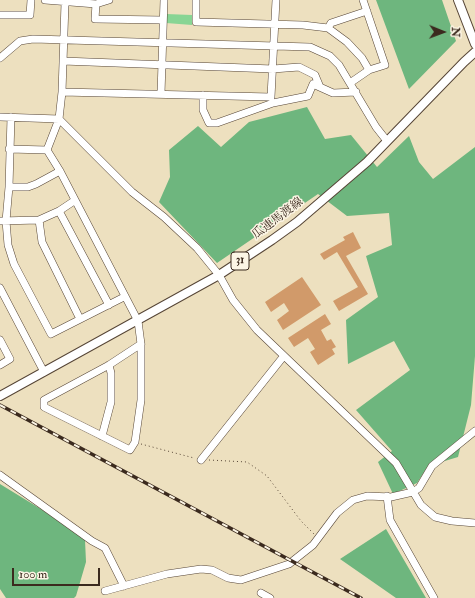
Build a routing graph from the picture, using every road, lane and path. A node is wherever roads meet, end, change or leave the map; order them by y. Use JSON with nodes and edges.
{"nodes":[{"id":1,"x":31,"y":0,"type":"edge"},
{"id":2,"x":45,"y":0,"type":"edge"},
{"id":3,"x":109,"y":0,"type":"edge"},
{"id":4,"x":164,"y":0,"type":"edge"},
{"id":5,"x":196,"y":0,"type":"edge"},
{"id":6,"x":276,"y":0,"type":"edge"},
{"id":7,"x":363,"y":0,"type":"edge"},
{"id":8,"x":458,"y":0,"type":"edge"},
{"id":9,"x":65,"y":3,"type":"junction"},
{"id":10,"x":96,"y":4,"type":"junction"},
{"id":11,"x":367,"y":12,"type":"junction"},
{"id":12,"x":0,"y":15,"type":"edge"},
{"id":13,"x":164,"y":20,"type":"junction"},
{"id":14,"x":274,"y":24,"type":"junction"},
{"id":15,"x":328,"y":28,"type":"junction"},
{"id":16,"x":63,"y":39,"type":"junction"},
{"id":17,"x":162,"y":42,"type":"junction"},
{"id":18,"x":475,"y":44,"type":"edge"},
{"id":19,"x":274,"y":46,"type":"junction"},
{"id":20,"x":475,"y":52,"type":"edge"},
{"id":21,"x":0,"y":58,"type":"edge"},
{"id":22,"x":63,"y":61,"type":"junction"},
{"id":23,"x":162,"y":64,"type":"junction"},
{"id":24,"x":273,"y":69,"type":"junction"},
{"id":25,"x":369,"y":70,"type":"junction"},
{"id":26,"x":350,"y":83,"type":"junction"},
{"id":27,"x":320,"y":87,"type":"junction"},
{"id":28,"x":62,"y":92,"type":"junction"},
{"id":29,"x":356,"y":92,"type":"junction"},
{"id":30,"x":161,"y":94,"type":"junction"},
{"id":31,"x":202,"y":95,"type":"junction"},
{"id":32,"x":0,"y":117,"type":"edge"},
{"id":33,"x":11,"y":118,"type":"junction"},
{"id":34,"x":59,"y":119,"type":"junction"},
{"id":35,"x":387,"y":141,"type":"junction"},
{"id":36,"x":9,"y":149,"type":"junction"},
{"id":37,"x":46,"y":150,"type":"junction"},
{"id":38,"x":60,"y":171,"type":"junction"},
{"id":39,"x":9,"y":187,"type":"junction"},
{"id":40,"x":74,"y":201,"type":"junction"},
{"id":41,"x":59,"y":211,"type":"junction"},
{"id":42,"x":39,"y":220,"type":"junction"},
{"id":43,"x":3,"y":221,"type":"edge"},
{"id":44,"x":218,"y":275,"type":"junction"},
{"id":45,"x":0,"y":288,"type":"edge"},
{"id":46,"x":124,"y":297,"type":"junction"},
{"id":47,"x":109,"y":306,"type":"junction"},
{"id":48,"x":80,"y":319,"type":"junction"},
{"id":49,"x":138,"y":321,"type":"junction"},
{"id":50,"x":0,"y":340,"type":"edge"},
{"id":51,"x":141,"y":344,"type":"junction"},
{"id":52,"x":283,"y":356,"type":"junction"},
{"id":53,"x":0,"y":365,"type":"edge"},
{"id":54,"x":109,"y":365,"type":"junction"},
{"id":55,"x":44,"y":372,"type":"junction"},
{"id":56,"x":0,"y":396,"type":"edge"},
{"id":57,"x":475,"y":431,"type":"edge"},
{"id":58,"x":102,"y":436,"type":"junction"},
{"id":59,"x":135,"y":442,"type":"junction"},
{"id":60,"x":200,"y":460,"type":"junction"},
{"id":61,"x":0,"y":475,"type":"edge"},
{"id":62,"x":413,"y":492,"type":"junction"},
{"id":63,"x":387,"y":496,"type":"junction"},
{"id":64,"x":474,"y":523,"type":"edge"},
{"id":65,"x":318,"y":538,"type":"junction"},
{"id":66,"x":124,"y":586,"type":"junction"},
{"id":67,"x":105,"y":591,"type":"dead end"},
{"id":68,"x":434,"y":598,"type":"edge"}],
"edges":[{"from":1,"to":12,"type":"street"},
{"from":2,"to":9,"type":"street"},
{"from":3,"to":10,"type":"street"},
{"from":4,"to":13,"type":"street"},
{"from":5,"to":14,"type":"street"},
{"from":6,"to":14,"type":"street"},
{"from":7,"to":11,"type":"street"},
{"from":8,"to":18,"type":"main road"},
{"from":9,"to":10,"type":"street"},
{"from":9,"to":16,"type":"street"},
{"from":10,"to":13,"type":"street"},
{"from":11,"to":15,"type":"street"},
{"from":11,"to":25,"type":"street"},
{"from":13,"to":17,"type":"street"},
{"from":14,"to":15,"type":"street"},
{"from":14,"to":19,"type":"street"},
{"from":15,"to":25,"type":"street"},
{"from":16,"to":17,"type":"street"},
{"from":16,"to":21,"type":"street"},
{"from":16,"to":22,"type":"street"},
{"from":17,"to":19,"type":"street"},
{"from":17,"to":23,"type":"street"},
{"from":19,"to":24,"type":"street"},
{"from":19,"to":26,"type":"street"},
{"from":20,"to":35,"type":"main road","name":"瓜連馬渡線","number":"31"},
{"from":22,"to":23,"type":"street"},
{"from":22,"to":28,"type":"street"},
{"from":23,"to":24,"type":"street"},
{"from":23,"to":30,"type":"street"},
{"from":24,"to":27,"type":"street"},
{"from":24,"to":31,"type":"street"},
{"from":25,"to":26,"type":"street"},
{"from":26,"to":29,"type":"street"},
{"from":27,"to":29,"type":"street"},
{"from":27,"to":31,"type":"street"},
{"from":28,"to":30,"type":"street"},
{"from":28,"to":34,"type":"street"},
{"from":29,"to":35,"type":"street"},
{"from":30,"to":31,"type":"street"},
{"from":32,"to":33,"type":"street"},
{"from":33,"to":34,"type":"street"},
{"from":33,"to":36,"type":"street"},
{"from":34,"to":37,"type":"street"},
{"from":34,"to":44,"type":"street"},
{"from":35,"to":44,"type":"main road","name":"瓜連馬渡線","number":"31"},
{"from":36,"to":37,"type":"street"},
{"from":36,"to":39,"type":"street"},
{"from":37,"to":38,"type":"street"},
{"from":38,"to":39,"type":"street"},
{"from":38,"to":40,"type":"street"},
{"from":39,"to":43,"type":"street"},
{"from":40,"to":41,"type":"street"},
{"from":40,"to":46,"type":"street"},
{"from":41,"to":42,"type":"street"},
{"from":41,"to":47,"type":"street"},
{"from":42,"to":43,"type":"street"},
{"from":42,"to":48,"type":"street"},
{"from":43,"to":48,"type":"street"},
{"from":44,"to":49,"type":"main road","name":"瓜連馬渡線","number":"31"},
{"from":44,"to":52,"type":"street"},
{"from":45,"to":55,"type":"street"},
{"from":46,"to":47,"type":"street"},
{"from":46,"to":49,"type":"street"},
{"from":47,"to":48,"type":"street"},
{"from":49,"to":51,"type":"street"},
{"from":49,"to":55,"type":"main road","name":"瓜連馬渡線","number":"31"},
{"from":50,"to":53,"type":"street"},
{"from":51,"to":54,"type":"street"},
{"from":51,"to":59,"type":"street"},
{"from":52,"to":60,"type":"street"},
{"from":52,"to":62,"type":"street"},
{"from":54,"to":58,"type":"street"},
{"from":54,"to":58,"type":"street"},
{"from":55,"to":56,"type":"main road","name":"瓜連馬渡線","number":"31"},
{"from":57,"to":62,"type":"street"},
{"from":58,"to":59,"type":"street"},
{"from":59,"to":60,"type":"path"},
{"from":60,"to":65,"type":"path"},
{"from":61,"to":66,"type":"street"},
{"from":62,"to":63,"type":"street"},
{"from":62,"to":64,"type":"street"},
{"from":63,"to":65,"type":"street"},
{"from":63,"to":68,"type":"street"},
{"from":65,"to":66,"type":"street"},
{"from":66,"to":67,"type":"street"}]}
